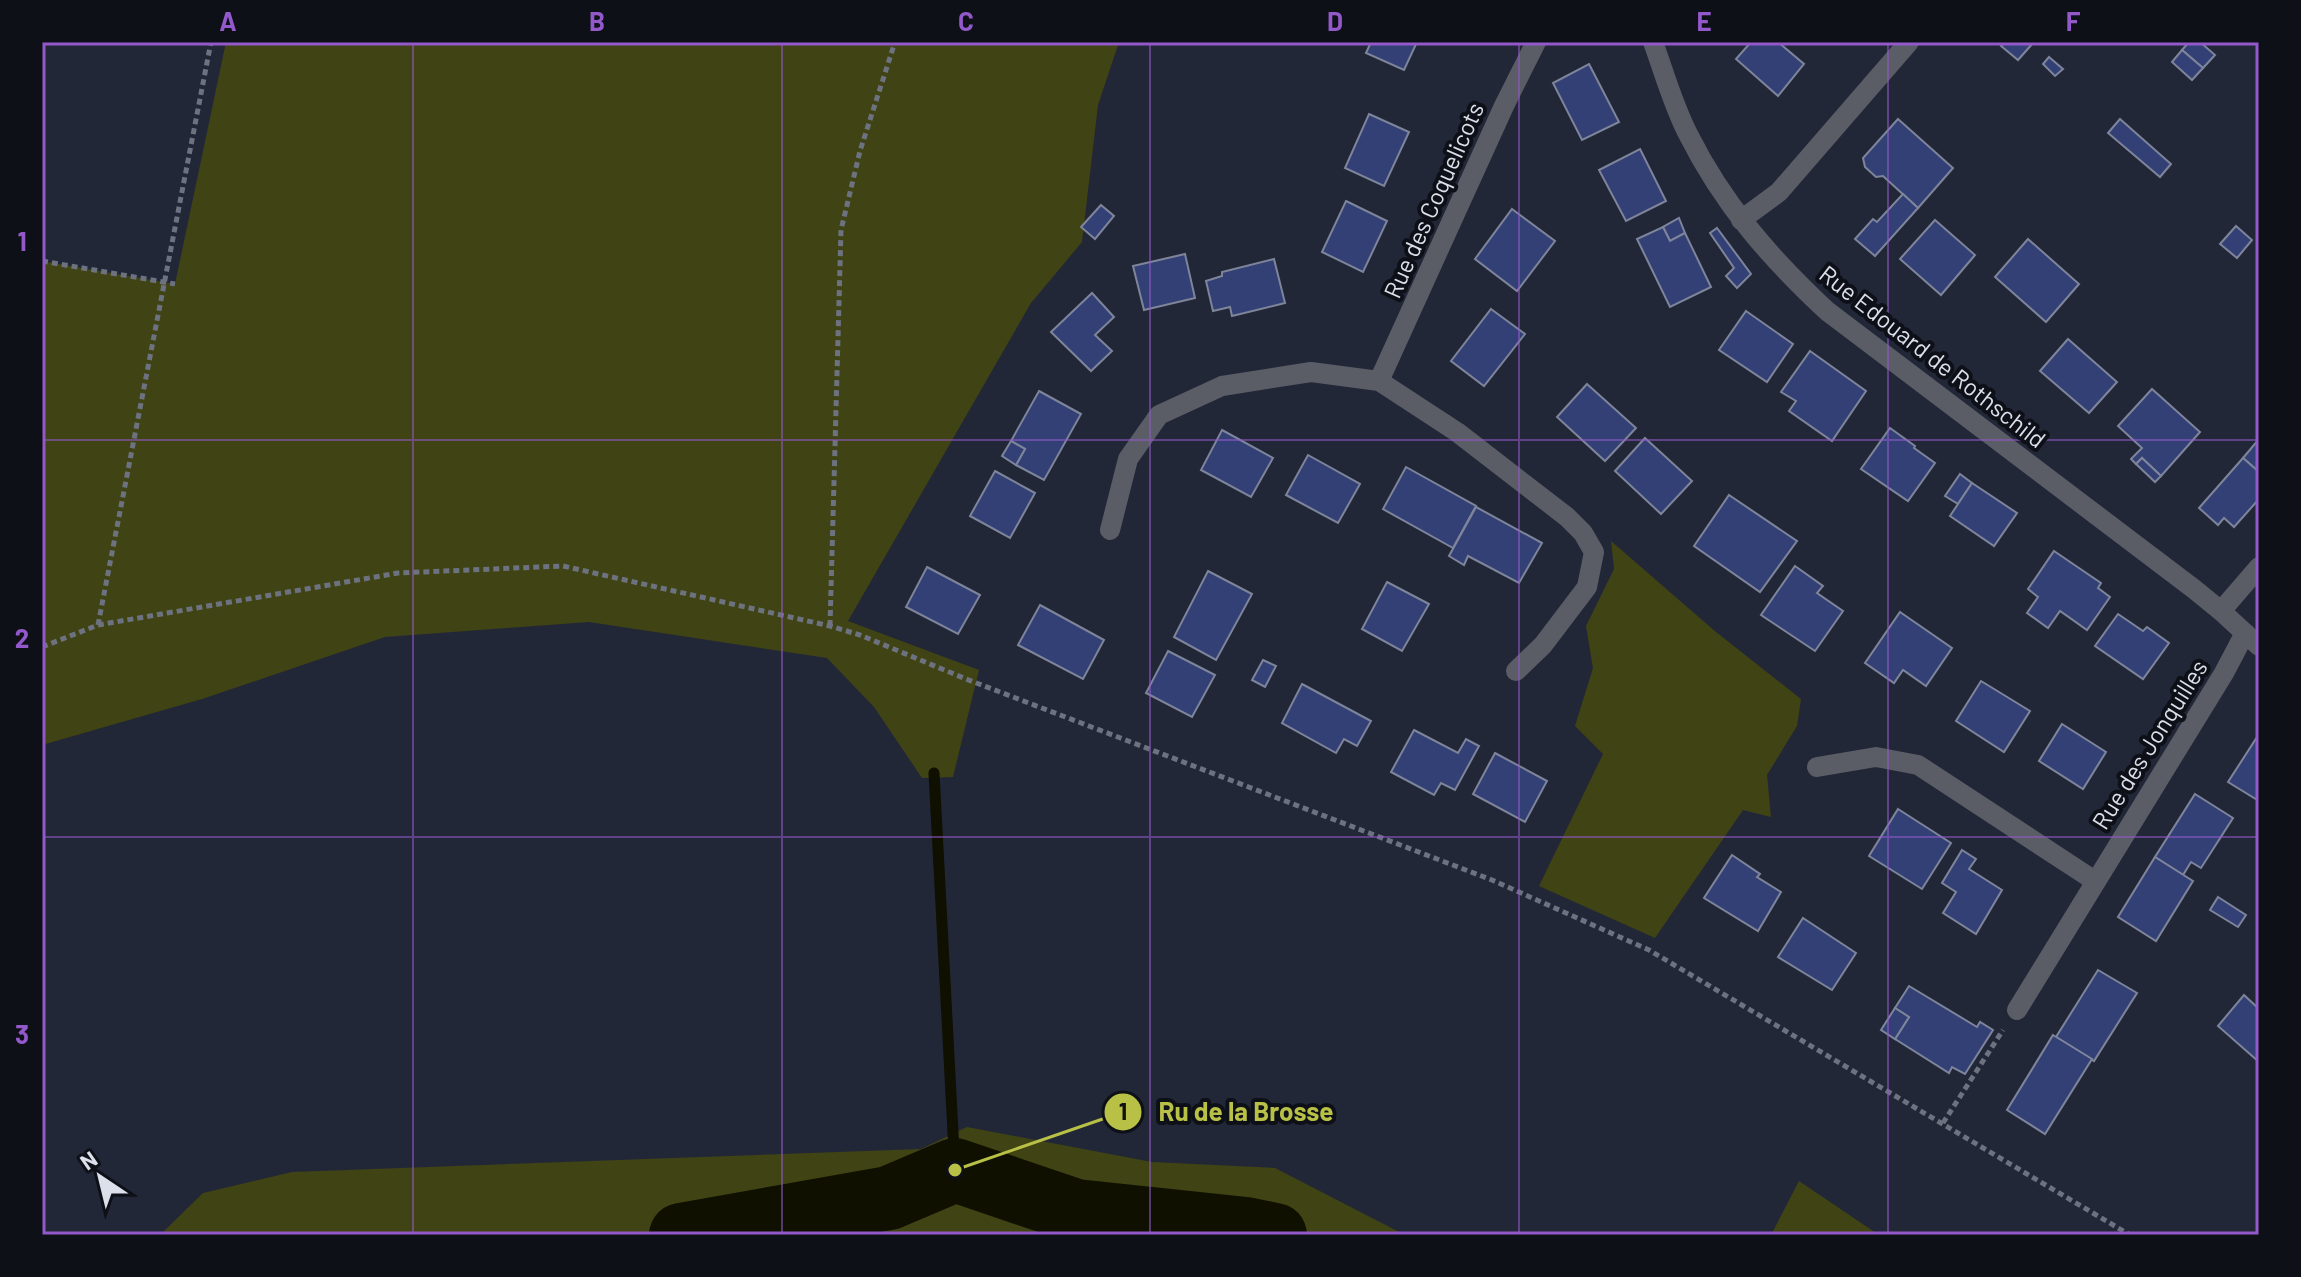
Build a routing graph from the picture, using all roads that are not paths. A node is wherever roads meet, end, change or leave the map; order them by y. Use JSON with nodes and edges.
{"nodes":[{"id":1,"x":1536,"y":42,"type":"edge"},
{"id":2,"x":1653,"y":42,"type":"edge"},
{"id":3,"x":1909,"y":42,"type":"edge"},
{"id":4,"x":1741,"y":220,"type":"junction"},
{"id":5,"x":1379,"y":381,"type":"junction"},
{"id":6,"x":1110,"y":530,"type":"dead end"},
{"id":7,"x":2259,"y":567,"type":"edge"},
{"id":8,"x":2221,"y":611,"type":"junction"},
{"id":9,"x":2252,"y":640,"type":"edge"},
{"id":10,"x":1516,"y":671,"type":"dead end"},
{"id":11,"x":1817,"y":767,"type":"dead end"},
{"id":12,"x":2095,"y":881,"type":"junction"},
{"id":13,"x":2017,"y":1010,"type":"road end"}],
"edges":[{"from":1,"to":5,"type":"street","name":"Rue des Coquelicots"},
{"from":2,"to":4,"type":"street","name":"Rue Edouard de Rothschild"},
{"from":3,"to":4,"type":"street"},
{"from":4,"to":8,"type":"street","name":"Rue Edouard de Rothschild"},
{"from":5,"to":6,"type":"street"},
{"from":5,"to":10,"type":"street"},
{"from":7,"to":8,"type":"street"},
{"from":8,"to":9,"type":"street","name":"Rue Edouard de Rothschild"},
{"from":9,"to":12,"type":"street","name":"Rue des Jonquilles"},
{"from":11,"to":12,"type":"street"},
{"from":12,"to":13,"type":"street","name":"Rue des Jonquilles"}]}
